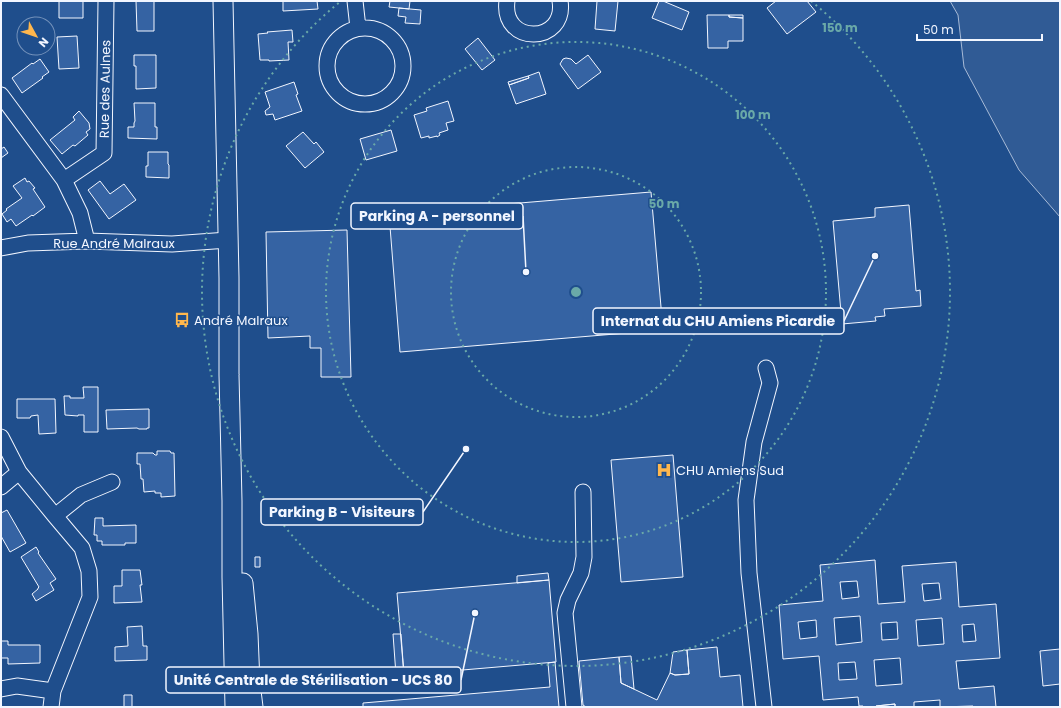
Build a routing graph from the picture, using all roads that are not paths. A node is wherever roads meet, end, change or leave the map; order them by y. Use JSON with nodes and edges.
{"nodes":[{"id":1,"x":106,"y":1,"type":"edge"},
{"id":2,"x":223,"y":1,"type":"edge"},
{"id":3,"x":354,"y":1,"type":"edge"},
{"id":4,"x":507,"y":1,"type":"edge"},
{"id":5,"x":560,"y":1,"type":"edge"},
{"id":6,"x":358,"y":28,"type":"junction"},
{"id":7,"x":1,"y":95,"type":"edge"},
{"id":8,"x":64,"y":180,"type":"junction"},
{"id":9,"x":228,"y":240,"type":"junction"},
{"id":10,"x":87,"y":241,"type":"junction"},
{"id":11,"x":1,"y":248,"type":"edge"},
{"id":12,"x":766,"y":368,"type":"dead end"},
{"id":13,"x":1,"y":437,"type":"edge"},
{"id":14,"x":19,"y":472,"type":"junction"},
{"id":15,"x":112,"y":482,"type":"dead end"},
{"id":16,"x":1,"y":487,"type":"edge"},
{"id":17,"x":583,"y":492,"type":"dead end"},
{"id":18,"x":232,"y":501,"type":"junction"},
{"id":19,"x":55,"y":516,"type":"junction"},
{"id":20,"x":1,"y":688,"type":"edge"},
{"id":21,"x":53,"y":691,"type":"junction"},
{"id":22,"x":51,"y":707,"type":"edge"},
{"id":23,"x":235,"y":707,"type":"edge"},
{"id":24,"x":253,"y":707,"type":"edge"},
{"id":25,"x":574,"y":707,"type":"edge"},
{"id":26,"x":764,"y":707,"type":"edge"}],
"edges":[{"from":1,"to":8,"type":"street","name":"Rue des Aulnes"},
{"from":2,"to":9,"type":"street"},
{"from":3,"to":6,"type":"street"},
{"from":4,"to":5,"type":"street"},
{"from":6,"to":6,"type":"street"},
{"from":7,"to":8,"type":"street"},
{"from":8,"to":10,"type":"street"},
{"from":9,"to":10,"type":"street","name":"Rue André Malraux"},
{"from":9,"to":18,"type":"street"},
{"from":10,"to":11,"type":"street","name":"Rue André Malraux"},
{"from":12,"to":26,"type":"street"},
{"from":13,"to":14,"type":"street"},
{"from":14,"to":16,"type":"street"},
{"from":14,"to":19,"type":"street"},
{"from":15,"to":19,"type":"street"},
{"from":17,"to":25,"type":"street"},
{"from":18,"to":23,"type":"street"},
{"from":18,"to":24,"type":"street"},
{"from":19,"to":21,"type":"street"},
{"from":20,"to":21,"type":"street"},
{"from":21,"to":22,"type":"street"}]}
